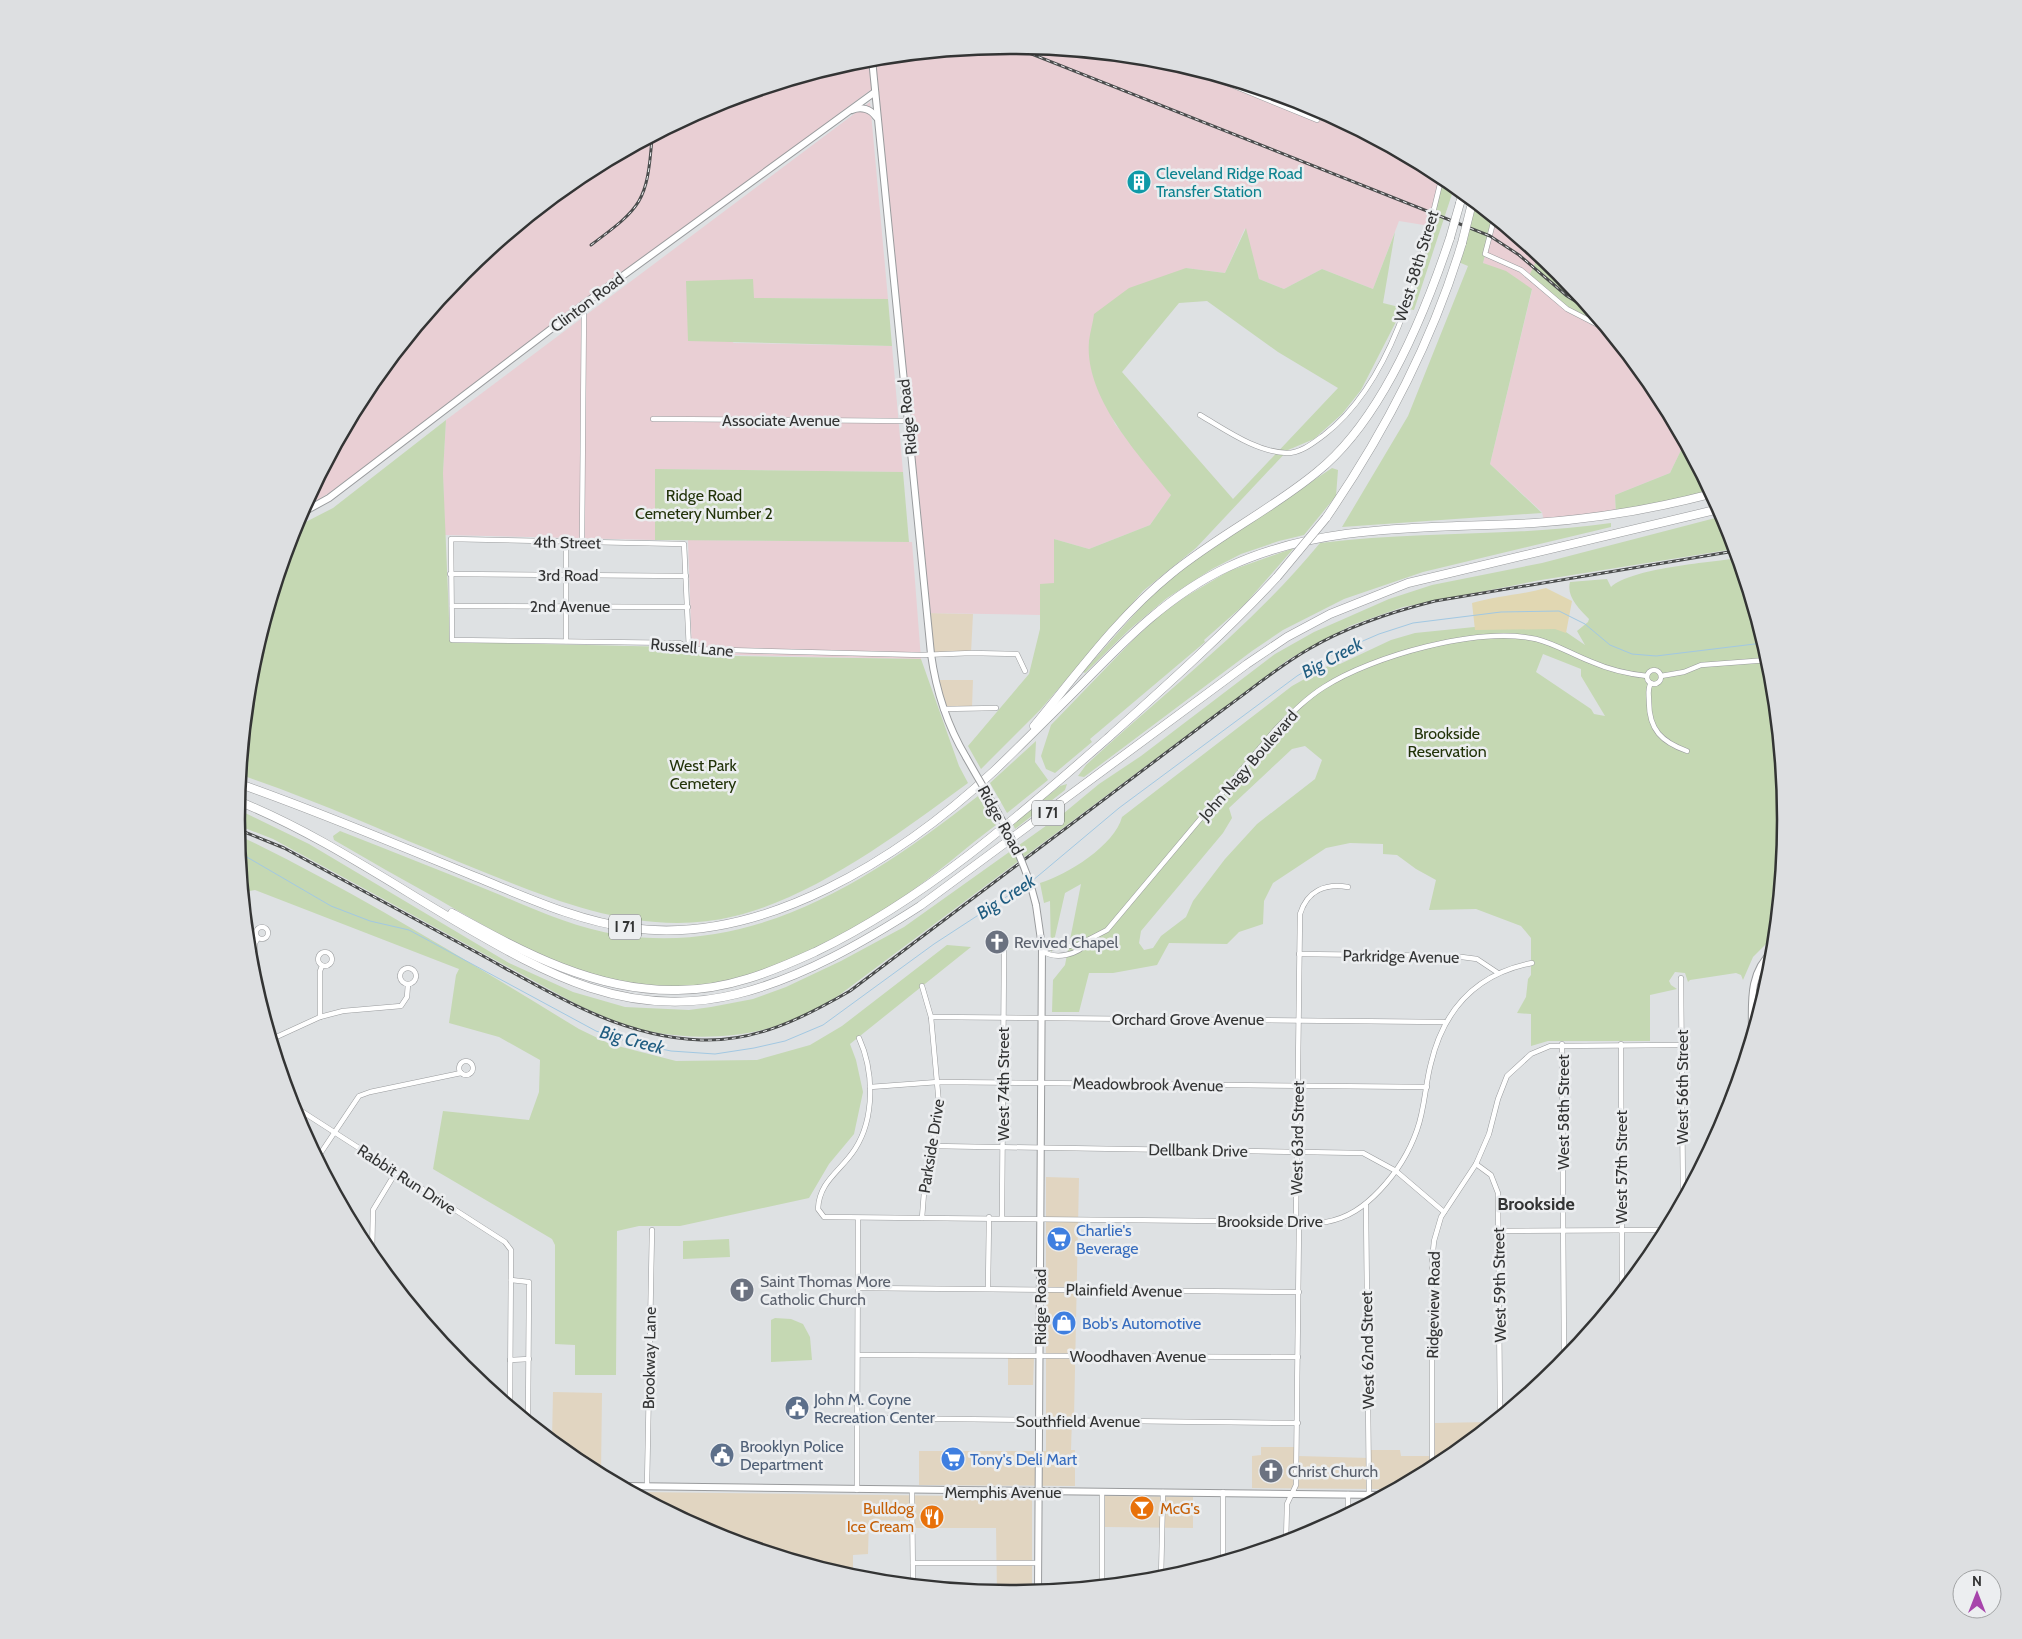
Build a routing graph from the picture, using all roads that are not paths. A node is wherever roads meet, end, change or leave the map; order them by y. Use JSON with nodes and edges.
{"nodes":[{"id":1,"x":873,"y":66,"type":"edge"},
{"id":2,"x":875,"y":92,"type":"junction"},
{"id":3,"x":1285,"y":105,"type":"edge"},
{"id":4,"x":847,"y":112,"type":"junction"},
{"id":5,"x":1318,"y":118,"type":"edge"},
{"id":6,"x":878,"y":119,"type":"junction"},
{"id":7,"x":1439,"y":185,"type":"edge"},
{"id":8,"x":1461,"y":201,"type":"edge"},
{"id":9,"x":1471,"y":208,"type":"edge"},
{"id":10,"x":1493,"y":225,"type":"edge"},
{"id":11,"x":584,"y":304,"type":"junction"},
{"id":12,"x":1594,"y":324,"type":"edge"},
{"id":13,"x":1200,"y":415,"type":"dead end"},
{"id":14,"x":654,"y":419,"type":"dead end"},
{"id":15,"x":908,"y":421,"type":"junction"},
{"id":16,"x":1704,"y":496,"type":"edge"},
{"id":17,"x":312,"y":507,"type":"edge"},
{"id":18,"x":1711,"y":510,"type":"edge"},
{"id":19,"x":566,"y":542,"type":"junction"},
{"id":20,"x":582,"y":542,"type":"junction"},
{"id":21,"x":450,"y":574,"type":"junction"},
{"id":22,"x":566,"y":575,"type":"junction"},
{"id":23,"x":686,"y":576,"type":"junction"},
{"id":24,"x":566,"y":605,"type":"junction"},
{"id":25,"x":452,"y":606,"type":"junction"},
{"id":26,"x":688,"y":607,"type":"junction"},
{"id":27,"x":566,"y":641,"type":"junction"},
{"id":28,"x":689,"y":650,"type":"junction"},
{"id":29,"x":931,"y":654,"type":"junction"},
{"id":30,"x":1760,"y":661,"type":"edge"},
{"id":31,"x":1024,"y":671,"type":"dead end"},
{"id":32,"x":1648,"y":676,"type":"junction"},
{"id":33,"x":1661,"y":676,"type":"junction"},
{"id":34,"x":1651,"y":683,"type":"junction"},
{"id":35,"x":996,"y":708,"type":"dead end"},
{"id":36,"x":943,"y":709,"type":"junction"},
{"id":37,"x":1687,"y":751,"type":"dead end"},
{"id":38,"x":992,"y":772,"type":"junction"},
{"id":39,"x":246,"y":786,"type":"edge"},
{"id":40,"x":246,"y":805,"type":"edge"},
{"id":41,"x":1348,"y":887,"type":"dead end"},
{"id":42,"x":401,"y":889,"type":"junction"},
{"id":43,"x":258,"y":938,"type":"dead end"},
{"id":44,"x":256,"y":942,"type":"edge"},
{"id":45,"x":1004,"y":951,"type":"dead end"},
{"id":46,"x":1042,"y":951,"type":"junction"},
{"id":47,"x":1299,"y":954,"type":"junction"},
{"id":48,"x":1763,"y":960,"type":"edge"},
{"id":49,"x":1532,"y":962,"type":"dead end"},
{"id":50,"x":322,"y":966,"type":"dead end"},
{"id":51,"x":1498,"y":973,"type":"junction"},
{"id":52,"x":1681,"y":978,"type":"dead end"},
{"id":53,"x":408,"y":984,"type":"dead end"},
{"id":54,"x":922,"y":986,"type":"dead end"},
{"id":55,"x":1752,"y":1014,"type":"edge"},
{"id":56,"x":320,"y":1017,"type":"junction"},
{"id":57,"x":931,"y":1017,"type":"junction"},
{"id":58,"x":1003,"y":1017,"type":"junction"},
{"id":59,"x":1041,"y":1018,"type":"junction"},
{"id":60,"x":1298,"y":1020,"type":"junction"},
{"id":61,"x":1444,"y":1022,"type":"junction"},
{"id":62,"x":277,"y":1037,"type":"edge"},
{"id":63,"x":859,"y":1038,"type":"dead end"},
{"id":64,"x":1562,"y":1044,"type":"junction"},
{"id":65,"x":1621,"y":1044,"type":"junction"},
{"id":66,"x":1682,"y":1045,"type":"junction"},
{"id":67,"x":461,"y":1073,"type":"dead end"},
{"id":68,"x":938,"y":1082,"type":"junction"},
{"id":69,"x":1002,"y":1083,"type":"junction"},
{"id":70,"x":1040,"y":1083,"type":"junction"},
{"id":71,"x":1298,"y":1086,"type":"junction"},
{"id":72,"x":870,"y":1087,"type":"junction"},
{"id":73,"x":1427,"y":1087,"type":"junction"},
{"id":74,"x":304,"y":1113,"type":"edge"},
{"id":75,"x":334,"y":1132,"type":"junction"},
{"id":76,"x":933,"y":1146,"type":"junction"},
{"id":77,"x":1002,"y":1148,"type":"junction"},
{"id":78,"x":1040,"y":1149,"type":"junction"},
{"id":79,"x":1297,"y":1151,"type":"junction"},
{"id":80,"x":321,"y":1152,"type":"edge"},
{"id":81,"x":1476,"y":1164,"type":"junction"},
{"id":82,"x":1396,"y":1171,"type":"junction"},
{"id":83,"x":396,"y":1172,"type":"junction"},
{"id":84,"x":1683,"y":1186,"type":"edge"},
{"id":85,"x":1366,"y":1205,"type":"junction"},
{"id":86,"x":1444,"y":1212,"type":"junction"},
{"id":87,"x":989,"y":1217,"type":"junction"},
{"id":88,"x":1002,"y":1217,"type":"junction"},
{"id":89,"x":858,"y":1218,"type":"junction"},
{"id":90,"x":922,"y":1218,"type":"junction"},
{"id":91,"x":1040,"y":1218,"type":"junction"},
{"id":92,"x":1299,"y":1223,"type":"junction"},
{"id":93,"x":652,"y":1230,"type":"dead end"},
{"id":94,"x":1657,"y":1230,"type":"edge"},
{"id":95,"x":1499,"y":1231,"type":"junction"},
{"id":96,"x":1563,"y":1231,"type":"junction"},
{"id":97,"x":1622,"y":1231,"type":"junction"},
{"id":98,"x":372,"y":1242,"type":"edge"},
{"id":99,"x":511,"y":1280,"type":"junction"},
{"id":100,"x":1622,"y":1282,"type":"edge"},
{"id":101,"x":859,"y":1288,"type":"junction"},
{"id":102,"x":988,"y":1288,"type":"junction"},
{"id":103,"x":1039,"y":1289,"type":"junction"},
{"id":104,"x":1299,"y":1292,"type":"junction"},
{"id":105,"x":1564,"y":1348,"type":"edge"},
{"id":106,"x":859,"y":1355,"type":"junction"},
{"id":107,"x":1039,"y":1356,"type":"junction"},
{"id":108,"x":1298,"y":1358,"type":"junction"},
{"id":109,"x":529,"y":1359,"type":"junction"},
{"id":110,"x":510,"y":1360,"type":"junction"},
{"id":111,"x":510,"y":1398,"type":"edge"},
{"id":112,"x":1500,"y":1408,"type":"edge"},
{"id":113,"x":528,"y":1413,"type":"edge"},
{"id":114,"x":858,"y":1418,"type":"junction"},
{"id":115,"x":1039,"y":1421,"type":"junction"},
{"id":116,"x":1298,"y":1423,"type":"junction"},
{"id":117,"x":1432,"y":1459,"type":"edge"},
{"id":118,"x":634,"y":1486,"type":"edge"},
{"id":119,"x":647,"y":1486,"type":"junction"},
{"id":120,"x":857,"y":1490,"type":"junction"},
{"id":121,"x":912,"y":1491,"type":"junction"},
{"id":122,"x":1039,"y":1492,"type":"junction"},
{"id":123,"x":1102,"y":1492,"type":"junction"},
{"id":124,"x":1162,"y":1492,"type":"junction"},
{"id":125,"x":1223,"y":1492,"type":"junction"},
{"id":126,"x":1294,"y":1493,"type":"junction"},
{"id":127,"x":1348,"y":1494,"type":"junction"},
{"id":128,"x":1369,"y":1495,"type":"joint"},
{"id":129,"x":1348,"y":1507,"type":"edge"},
{"id":130,"x":1286,"y":1534,"type":"edge"},
{"id":131,"x":1223,"y":1555,"type":"edge"},
{"id":132,"x":913,"y":1563,"type":"junction"},
{"id":133,"x":1038,"y":1563,"type":"junction"},
{"id":134,"x":1161,"y":1571,"type":"edge"},
{"id":135,"x":913,"y":1579,"type":"edge"},
{"id":136,"x":1102,"y":1580,"type":"edge"},
{"id":137,"x":1038,"y":1584,"type":"edge"}],
"edges":[{"from":1,"to":2,"type":"main road","name":"Ridge Road"},
{"from":2,"to":4,"type":"main road","name":"Clinton Road"},
{"from":2,"to":6,"type":"main road","name":"Ridge Road"},
{"from":3,"to":5,"type":"street"},
{"from":4,"to":6,"type":"main road"},
{"from":4,"to":11,"type":"main road","name":"Clinton Road"},
{"from":6,"to":15,"type":"main road","name":"Ridge Road"},
{"from":7,"to":13,"type":"street","name":"West 58th Street"},
{"from":8,"to":38,"type":"highway","bridge":true},
{"from":9,"to":42,"type":"highway","bridge":true},
{"from":10,"to":12,"type":"street"},
{"from":11,"to":17,"type":"main road","name":"Clinton Road"},
{"from":11,"to":20,"type":"street"},
{"from":14,"to":15,"type":"street","name":"Associate Avenue"},
{"from":15,"to":29,"type":"main road","name":"Ridge Road"},
{"from":16,"to":38,"type":"highway","number":"I 71"},
{"from":18,"to":42,"type":"highway","number":"I 71"},
{"from":19,"to":20,"type":"street","name":"4th Street"},
{"from":19,"to":21,"type":"street","name":"4th Street"},
{"from":19,"to":22,"type":"street"},
{"from":20,"to":23,"type":"street","name":"4th Street"},
{"from":21,"to":22,"type":"street","name":"3rd Road"},
{"from":21,"to":25,"type":"street"},
{"from":22,"to":23,"type":"street","name":"3rd Road"},
{"from":22,"to":24,"type":"street"},
{"from":23,"to":26,"type":"street"},
{"from":24,"to":25,"type":"street","name":"2nd Avenue"},
{"from":24,"to":26,"type":"street","name":"2nd Avenue"},
{"from":24,"to":27,"type":"street"},
{"from":25,"to":27,"type":"street","name":"Russell Lane"},
{"from":26,"to":28,"type":"street"},
{"from":27,"to":28,"type":"street","name":"Russell Lane"},
{"from":28,"to":29,"type":"street","name":"Russell Lane"},
{"from":29,"to":31,"type":"street","name":"Russell Lane"},
{"from":29,"to":36,"type":"main road","name":"Ridge Road"},
{"from":30,"to":33,"type":"street","name":"John Nagy Boulevard"},
{"from":32,"to":33,"type":"street","name":"John Nagy Boulevard"},
{"from":32,"to":34,"type":"street"},
{"from":32,"to":46,"type":"street","name":"John Nagy Boulevard"},
{"from":33,"to":34,"type":"street","name":"John Nagy Boulevard"},
{"from":34,"to":37,"type":"street"},
{"from":35,"to":36,"type":"street"},
{"from":36,"to":46,"type":"main road","name":"Ridge Road","bridge":true},
{"from":38,"to":39,"type":"highway","number":"I 71"},
{"from":40,"to":42,"type":"highway","number":"I 71"},
{"from":41,"to":47,"type":"street","name":"West 63rd Street"},
{"from":43,"to":44,"type":"street"},
{"from":45,"to":58,"type":"street","name":"West 74th Street"},
{"from":46,"to":59,"type":"main road","name":"Ridge Road"},
{"from":47,"to":51,"type":"street","name":"Parkridge Avenue"},
{"from":47,"to":60,"type":"street","name":"West 63rd Street"},
{"from":48,"to":55,"type":"main road"},
{"from":49,"to":51,"type":"street","name":"Brookside Drive"},
{"from":50,"to":56,"type":"street"},
{"from":51,"to":61,"type":"street","name":"Brookside Drive"},
{"from":52,"to":66,"type":"street","name":"West 56th Street"},
{"from":53,"to":56,"type":"street"},
{"from":54,"to":57,"type":"street","name":"Parkside Drive"},
{"from":56,"to":62,"type":"street"},
{"from":57,"to":58,"type":"street","name":"Orchard Grove Avenue"},
{"from":57,"to":68,"type":"street","name":"Parkside Drive"},
{"from":58,"to":59,"type":"street","name":"Orchard Grove Avenue"},
{"from":58,"to":69,"type":"street","name":"West 74th Street"},
{"from":59,"to":60,"type":"street","name":"Orchard Grove Avenue"},
{"from":59,"to":70,"type":"main road","name":"Ridge Road"},
{"from":60,"to":61,"type":"street","name":"Orchard Grove Avenue"},
{"from":60,"to":71,"type":"street","name":"West 63rd Street"},
{"from":61,"to":73,"type":"street","name":"Brookside Drive"},
{"from":63,"to":72,"type":"street"},
{"from":64,"to":65,"type":"street","name":"Ridgeview Road"},
{"from":64,"to":81,"type":"street","name":"Ridgeview Road"},
{"from":64,"to":96,"type":"street","name":"West 58th Street"},
{"from":65,"to":66,"type":"street","name":"Ridgeview Road"},
{"from":65,"to":97,"type":"street","name":"West 57th Street"},
{"from":66,"to":84,"type":"street","name":"West 56th Street"},
{"from":67,"to":75,"type":"street"},
{"from":68,"to":69,"type":"street","name":"Meadowbrook Avenue"},
{"from":68,"to":72,"type":"street","name":"Meadowbrook Avenue"},
{"from":68,"to":76,"type":"street","name":"Parkside Drive"},
{"from":69,"to":70,"type":"street","name":"Meadowbrook Avenue"},
{"from":69,"to":77,"type":"street","name":"West 74th Street"},
{"from":70,"to":71,"type":"street","name":"Meadowbrook Avenue"},
{"from":70,"to":78,"type":"main road","name":"Ridge Road"},
{"from":71,"to":73,"type":"street","name":"Meadowbrook Avenue"},
{"from":71,"to":79,"type":"street","name":"West 63rd Street"},
{"from":72,"to":89,"type":"street","name":"Brookside Drive"},
{"from":73,"to":82,"type":"street","name":"Brookside Drive"},
{"from":74,"to":75,"type":"street","name":"Rabbit Run Drive"},
{"from":75,"to":80,"type":"street"},
{"from":75,"to":83,"type":"street","name":"Rabbit Run Drive"},
{"from":76,"to":77,"type":"street","name":"Dellbank Drive"},
{"from":76,"to":90,"type":"street","name":"Parkside Drive"},
{"from":77,"to":78,"type":"street","name":"Dellbank Drive"},
{"from":77,"to":88,"type":"street","name":"West 74th Street"},
{"from":78,"to":79,"type":"street","name":"Dellbank Drive"},
{"from":78,"to":91,"type":"main road","name":"Ridge Road"},
{"from":79,"to":82,"type":"street","name":"Dellbank Drive"},
{"from":79,"to":92,"type":"street","name":"West 63rd Street"},
{"from":81,"to":86,"type":"street","name":"Ridgeview Road"},
{"from":81,"to":95,"type":"street","name":"West 59th Street"},
{"from":82,"to":85,"type":"street","name":"Brookside Drive"},
{"from":82,"to":86,"type":"street","name":"Dellbank Drive"},
{"from":83,"to":98,"type":"street"},
{"from":83,"to":99,"type":"street","name":"Rabbit Run Drive"},
{"from":85,"to":92,"type":"street","name":"Brookside Drive"},
{"from":85,"to":128,"type":"street","name":"West 62nd Street"},
{"from":86,"to":117,"type":"street","name":"Ridgeview Road"},
{"from":87,"to":88,"type":"street","name":"Brookside Drive"},
{"from":87,"to":90,"type":"street","name":"Brookside Drive"},
{"from":87,"to":102,"type":"street"},
{"from":88,"to":91,"type":"street","name":"Brookside Drive"},
{"from":89,"to":90,"type":"street","name":"Brookside Drive"},
{"from":89,"to":101,"type":"street"},
{"from":91,"to":92,"type":"street","name":"Brookside Drive"},
{"from":91,"to":103,"type":"main road","name":"Ridge Road"},
{"from":92,"to":104,"type":"street","name":"West 63rd Street"},
{"from":93,"to":119,"type":"street","name":"Brookway Lane"},
{"from":94,"to":97,"type":"street"},
{"from":95,"to":96,"type":"street"},
{"from":95,"to":112,"type":"street","name":"West 59th Street"},
{"from":96,"to":97,"type":"street"},
{"from":96,"to":105,"type":"street","name":"West 58th Street"},
{"from":97,"to":100,"type":"street","name":"West 57th Street"},
{"from":99,"to":109,"type":"street"},
{"from":99,"to":110,"type":"street"},
{"from":101,"to":102,"type":"street","name":"Plainfield Avenue"},
{"from":101,"to":106,"type":"street"},
{"from":102,"to":103,"type":"street","name":"Plainfield Avenue"},
{"from":103,"to":104,"type":"street","name":"Plainfield Avenue"},
{"from":103,"to":107,"type":"main road","name":"Ridge Road"},
{"from":104,"to":108,"type":"street","name":"West 63rd Street"},
{"from":106,"to":107,"type":"street","name":"Woodhaven Avenue"},
{"from":106,"to":114,"type":"street"},
{"from":107,"to":108,"type":"street","name":"Woodhaven Avenue"},
{"from":107,"to":115,"type":"main road","name":"Ridge Road"},
{"from":108,"to":116,"type":"street","name":"West 63rd Street"},
{"from":109,"to":110,"type":"street"},
{"from":109,"to":113,"type":"street"},
{"from":110,"to":111,"type":"street"},
{"from":114,"to":115,"type":"street","name":"Southfield Avenue"},
{"from":114,"to":120,"type":"street"},
{"from":115,"to":116,"type":"street","name":"Southfield Avenue"},
{"from":115,"to":122,"type":"main road","name":"Ridge Road"},
{"from":116,"to":126,"type":"street","name":"West 63rd Street"},
{"from":118,"to":119,"type":"main road","name":"Memphis Avenue"},
{"from":119,"to":120,"type":"main road","name":"Memphis Avenue"},
{"from":120,"to":121,"type":"main road","name":"Memphis Avenue"},
{"from":121,"to":122,"type":"main road","name":"Memphis Avenue"},
{"from":121,"to":132,"type":"street"},
{"from":122,"to":123,"type":"main road","name":"Memphis Avenue"},
{"from":122,"to":133,"type":"main road","name":"Ridge Road"},
{"from":123,"to":124,"type":"main road","name":"Memphis Avenue"},
{"from":123,"to":136,"type":"street"},
{"from":124,"to":125,"type":"main road","name":"Memphis Avenue"},
{"from":124,"to":134,"type":"street"},
{"from":125,"to":126,"type":"main road","name":"Memphis Avenue"},
{"from":125,"to":131,"type":"street"},
{"from":126,"to":127,"type":"main road","name":"Memphis Avenue"},
{"from":126,"to":130,"type":"street","name":"West 63rd Street"},
{"from":127,"to":128,"type":"main road","name":"Memphis Avenue"},
{"from":127,"to":129,"type":"street"},
{"from":132,"to":133,"type":"street"},
{"from":132,"to":135,"type":"street"},
{"from":133,"to":137,"type":"main road","name":"Ridge Road"}]}
